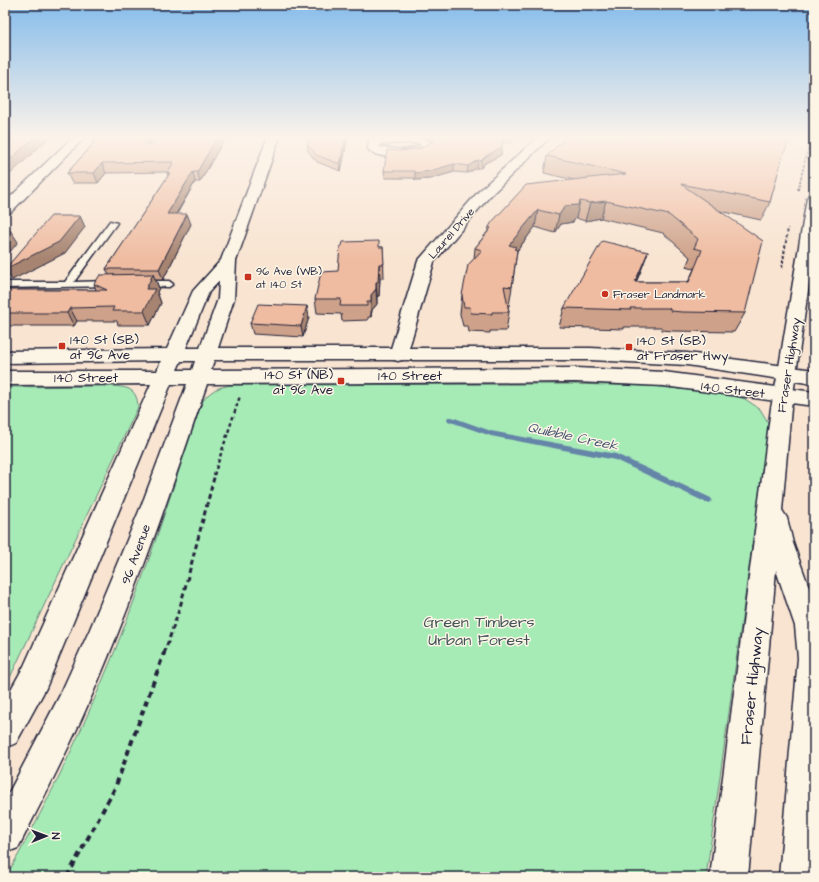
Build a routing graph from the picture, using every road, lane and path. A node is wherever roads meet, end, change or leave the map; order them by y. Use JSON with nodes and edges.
{"nodes":[{"id":1,"x":38,"y":177,"type":"edge"},
{"id":2,"x":259,"y":177,"type":"edge"},
{"id":3,"x":502,"y":177,"type":"edge"},
{"id":4,"x":814,"y":198,"type":"edge"},
{"id":5,"x":5,"y":210,"type":"edge"},
{"id":6,"x":113,"y":223,"type":"dead end"},
{"id":7,"x":228,"y":261,"type":"junction"},
{"id":8,"x":169,"y":284,"type":"dead end"},
{"id":9,"x":5,"y":285,"type":"edge"},
{"id":10,"x":67,"y":285,"type":"junction"},
{"id":11,"x":814,"y":298,"type":"edge"},
{"id":12,"x":797,"y":306,"type":"junction"},
{"id":13,"x":206,"y":355,"type":"junction"},
{"id":14,"x":398,"y":355,"type":"junction"},
{"id":15,"x":5,"y":357,"type":"edge"},
{"id":16,"x":169,"y":366,"type":"junction"},
{"id":17,"x":788,"y":373,"type":"junction"},
{"id":18,"x":198,"y":376,"type":"junction"},
{"id":19,"x":814,"y":377,"type":"edge"},
{"id":20,"x":5,"y":378,"type":"edge"},
{"id":21,"x":241,"y":390,"type":"dead end"},
{"id":22,"x":784,"y":395,"type":"junction"},
{"id":23,"x":814,"y":399,"type":"edge"},
{"id":24,"x":772,"y":494,"type":"junction"},
{"id":25,"x":5,"y":732,"type":"edge"},
{"id":26,"x":5,"y":835,"type":"edge"},
{"id":27,"x":67,"y":877,"type":"edge"},
{"id":28,"x":729,"y":877,"type":"edge"},
{"id":29,"x":798,"y":877,"type":"edge"}],
"edges":[{"from":1,"to":5,"type":"main road"},
{"from":2,"to":7,"type":"main road","name":"96 Avenue"},
{"from":3,"to":14,"type":"main road","name":"Laurel Drive"},
{"from":4,"to":12,"type":"main road","name":"Fraser Highway"},
{"from":6,"to":10,"type":"lane"},
{"from":7,"to":13,"type":"main road","name":"96 Avenue"},
{"from":7,"to":16,"type":"main road","name":"96 Avenue"},
{"from":8,"to":10,"type":"lane"},
{"from":9,"to":10,"type":"lane"},
{"from":11,"to":12,"type":"main road","name":"Fraser Highway"},
{"from":12,"to":17,"type":"main road","name":"Fraser Highway"},
{"from":13,"to":14,"type":"main road","name":"140 Street"},
{"from":13,"to":16,"type":"main road","name":"140 Street"},
{"from":13,"to":18,"type":"main road","name":"96 Avenue"},
{"from":14,"to":17,"type":"main road","name":"140 Street"},
{"from":15,"to":16,"type":"main road","name":"140 Street"},
{"from":16,"to":18,"type":"main road","name":"140 Street"},
{"from":16,"to":20,"type":"main road","name":"140 Street"},
{"from":16,"to":25,"type":"main road","name":"96 Avenue"},
{"from":17,"to":19,"type":"main road","name":"140 Street"},
{"from":17,"to":22,"type":"main road","name":"Fraser Highway"},
{"from":18,"to":22,"type":"main road","name":"140 Street"},
{"from":18,"to":26,"type":"main road","name":"96 Avenue"},
{"from":21,"to":27,"type":"path"},
{"from":22,"to":23,"type":"main road","name":"140 Street"},
{"from":22,"to":24,"type":"main road","name":"Fraser Highway"},
{"from":24,"to":28,"type":"main road","name":"Fraser Highway"},
{"from":24,"to":29,"type":"main road","name":"Fraser Highway"}]}
